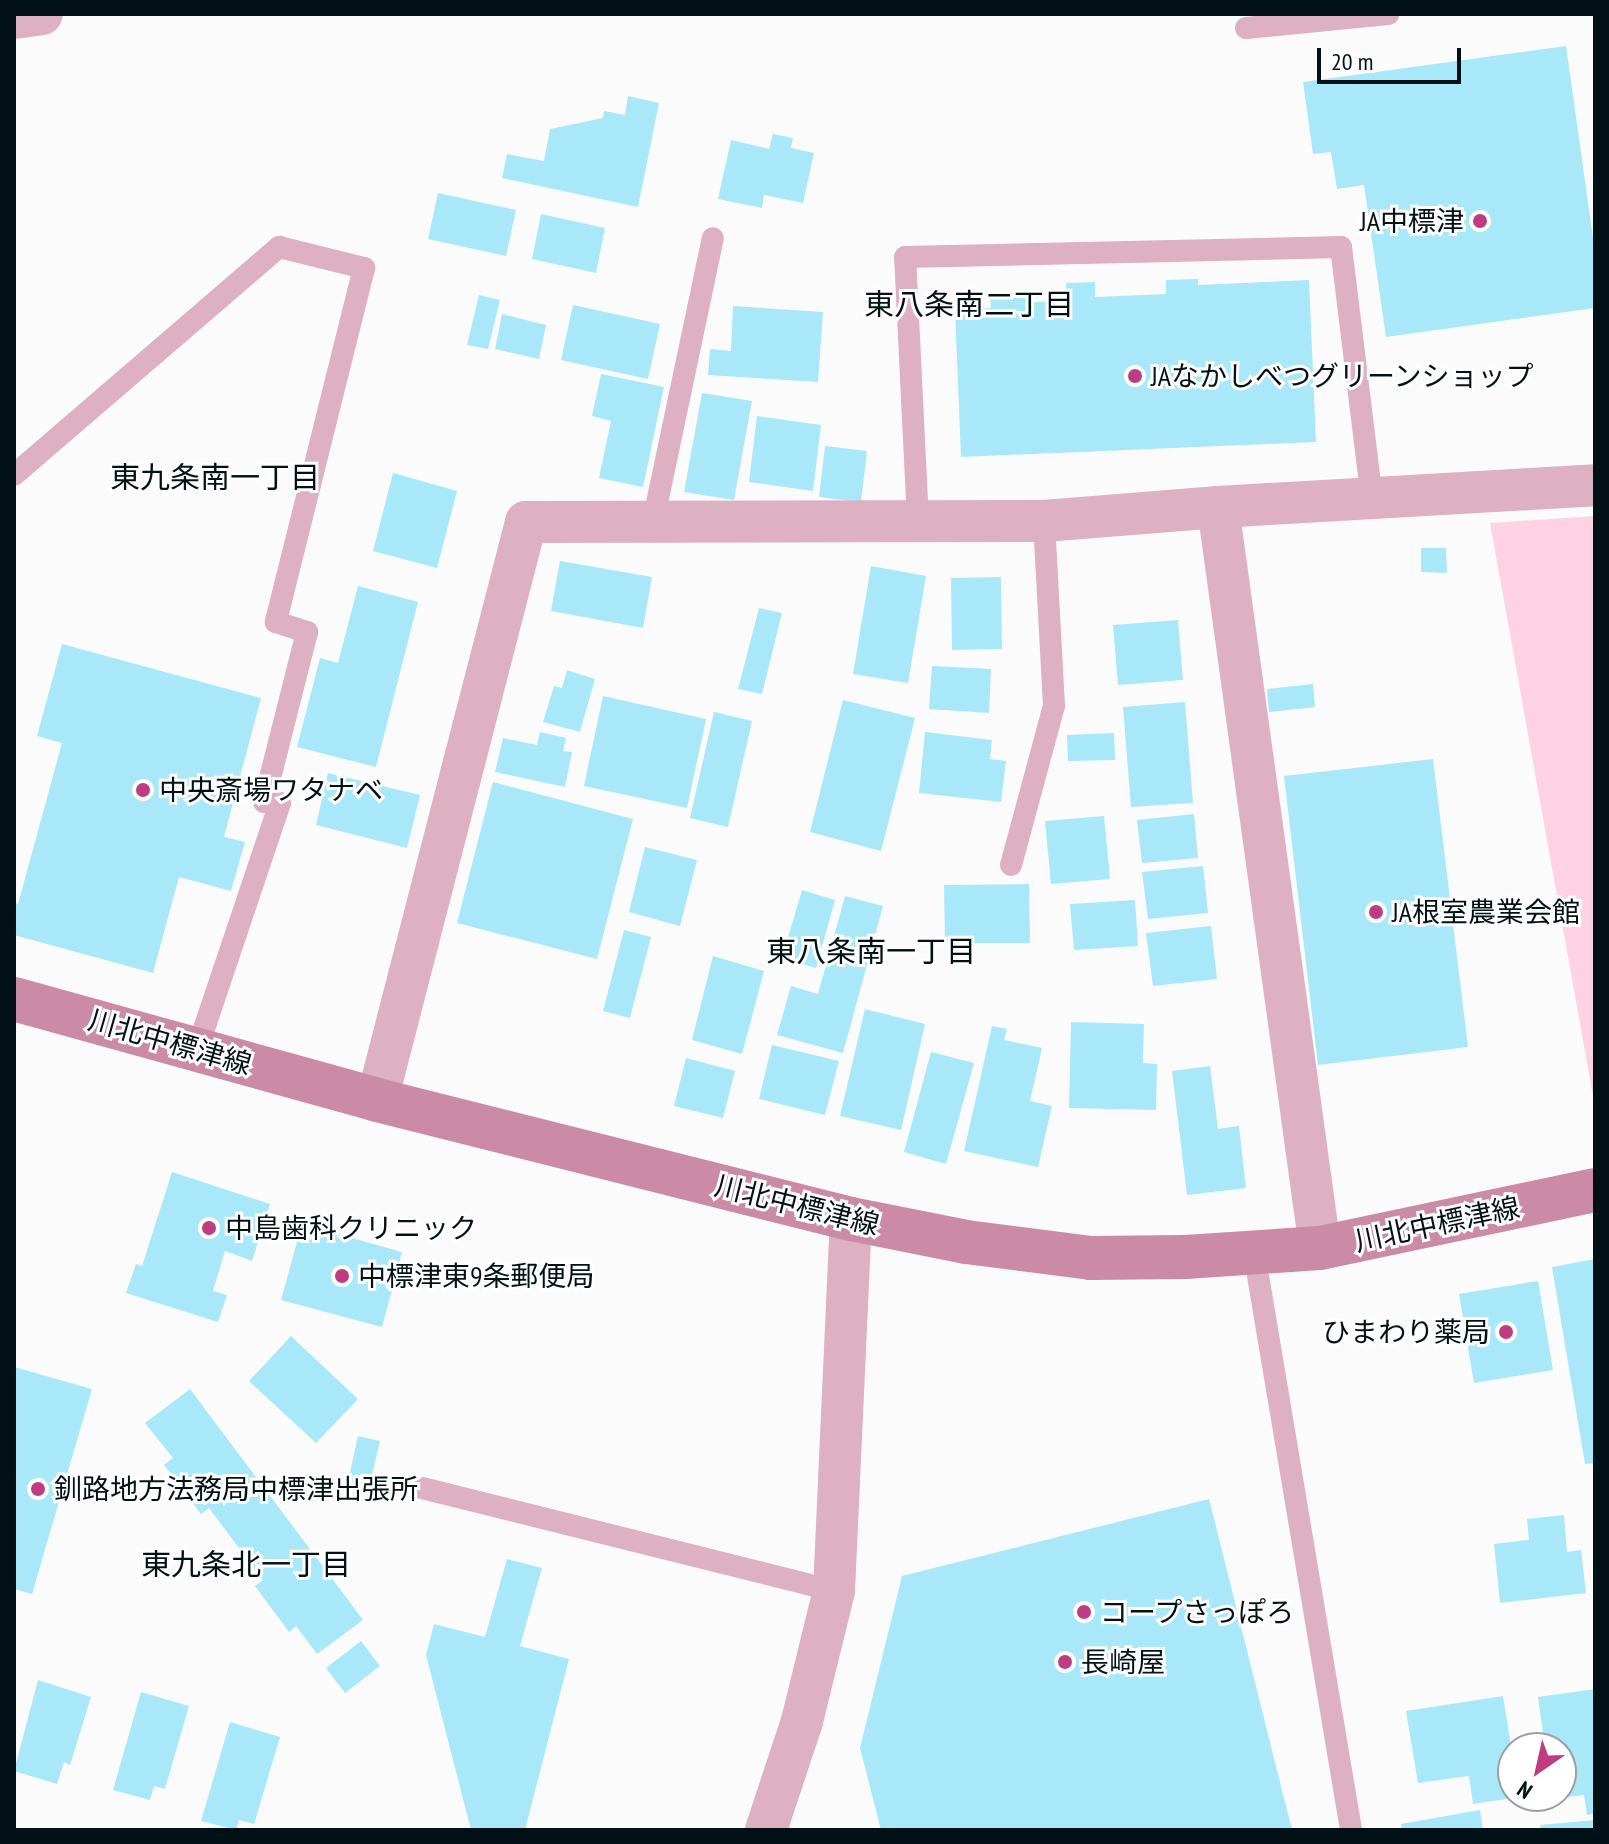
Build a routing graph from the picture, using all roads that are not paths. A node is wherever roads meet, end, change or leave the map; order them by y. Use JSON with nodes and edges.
{"nodes":[{"id":1,"x":42,"y":14,"type":"edge"},
{"id":2,"x":1388,"y":14,"type":"edge"},
{"id":3,"x":14,"y":18,"type":"edge"},
{"id":4,"x":1246,"y":28,"type":"dead end"},
{"id":5,"x":713,"y":238,"type":"dead end"},
{"id":6,"x":14,"y":475,"type":"edge"},
{"id":7,"x":1595,"y":485,"type":"edge"},
{"id":8,"x":1372,"y":499,"type":"junction"},
{"id":9,"x":1218,"y":507,"type":"junction"},
{"id":10,"x":918,"y":521,"type":"junction"},
{"id":11,"x":1044,"y":521,"type":"junction"},
{"id":12,"x":653,"y":522,"type":"junction"},
{"id":13,"x":1011,"y":865,"type":"dead end"},
{"id":14,"x":14,"y":999,"type":"edge"},
{"id":15,"x":197,"y":1050,"type":"junction"},
{"id":16,"x":377,"y":1100,"type":"junction"},
{"id":17,"x":1595,"y":1190,"type":"edge"},
{"id":18,"x":851,"y":1219,"type":"junction"},
{"id":19,"x":1320,"y":1248,"type":"junction"},
{"id":20,"x":1254,"y":1252,"type":"junction"},
{"id":21,"x":422,"y":1488,"type":"dead end"},
{"id":22,"x":834,"y":1591,"type":"junction"},
{"id":23,"x":766,"y":1830,"type":"edge"},
{"id":24,"x":1351,"y":1830,"type":"edge"}],
"edges":[{"from":1,"to":3,"type":"street"},
{"from":2,"to":4,"type":"lane"},
{"from":5,"to":12,"type":"lane"},
{"from":6,"to":15,"type":"lane"},
{"from":7,"to":8,"type":"street"},
{"from":8,"to":9,"type":"street"},
{"from":8,"to":10,"type":"lane"},
{"from":9,"to":11,"type":"street"},
{"from":9,"to":19,"type":"street"},
{"from":10,"to":11,"type":"street"},
{"from":10,"to":12,"type":"street"},
{"from":11,"to":13,"type":"lane"},
{"from":12,"to":16,"type":"street"},
{"from":14,"to":15,"type":"main road","name":"川北中標津線"},
{"from":15,"to":16,"type":"main road","name":"川北中標津線"},
{"from":16,"to":18,"type":"main road","name":"川北中標津線"},
{"from":17,"to":19,"type":"main road","name":"川北中標津線"},
{"from":18,"to":20,"type":"main road","name":"川北中標津線"},
{"from":18,"to":22,"type":"street"},
{"from":19,"to":20,"type":"main road","name":"川北中標津線"},
{"from":20,"to":24,"type":"lane"},
{"from":21,"to":22,"type":"lane"},
{"from":22,"to":23,"type":"street"}]}
